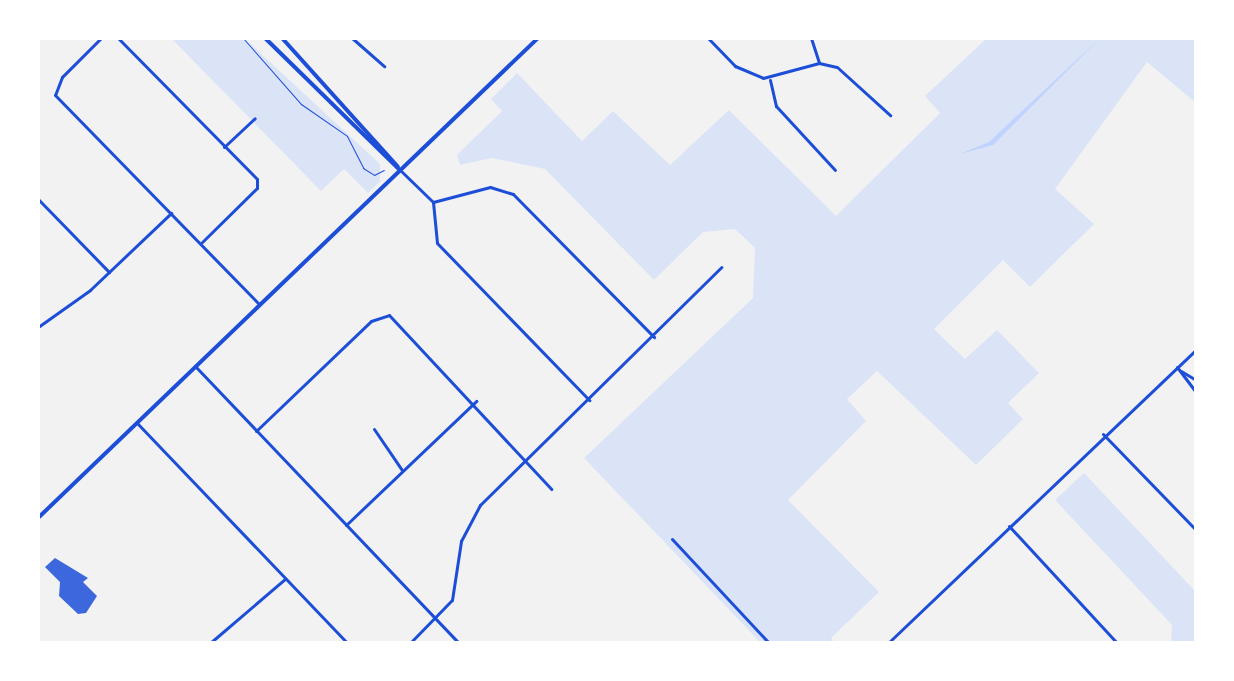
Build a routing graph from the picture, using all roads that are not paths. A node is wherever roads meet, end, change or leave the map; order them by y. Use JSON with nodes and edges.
{"nodes":[{"id":1,"x":101,"y":38,"type":"edge"},
{"id":2,"x":118,"y":38,"type":"edge"},
{"id":3,"x":265,"y":38,"type":"edge"},
{"id":4,"x":282,"y":38,"type":"edge"},
{"id":5,"x":352,"y":38,"type":"edge"},
{"id":6,"x":538,"y":38,"type":"edge"},
{"id":7,"x":708,"y":38,"type":"edge"},
{"id":8,"x":811,"y":38,"type":"edge"},
{"id":9,"x":819,"y":63,"type":"junction"},
{"id":10,"x":384,"y":66,"type":"dead end"},
{"id":11,"x":770,"y":80,"type":"junction"},
{"id":12,"x":890,"y":115,"type":"dead end"},
{"id":13,"x":255,"y":118,"type":"dead end"},
{"id":14,"x":224,"y":147,"type":"junction"},
{"id":15,"x":399,"y":169,"type":"junction"},
{"id":16,"x":835,"y":170,"type":"dead end"},
{"id":17,"x":38,"y":199,"type":"edge"},
{"id":18,"x":433,"y":202,"type":"junction"},
{"id":19,"x":171,"y":213,"type":"junction"},
{"id":20,"x":200,"y":243,"type":"junction"},
{"id":21,"x":721,"y":267,"type":"dead end"},
{"id":22,"x":109,"y":272,"type":"junction"},
{"id":23,"x":260,"y":305,"type":"junction"},
{"id":24,"x":39,"y":325,"type":"edge"},
{"id":25,"x":654,"y":338,"type":"junction"},
{"id":26,"x":1196,"y":350,"type":"edge"},
{"id":27,"x":195,"y":366,"type":"junction"},
{"id":28,"x":1179,"y":369,"type":"junction"},
{"id":29,"x":1196,"y":380,"type":"edge"},
{"id":30,"x":1196,"y":392,"type":"edge"},
{"id":31,"x":589,"y":400,"type":"junction"},
{"id":32,"x":476,"y":401,"type":"junction"},
{"id":33,"x":137,"y":423,"type":"junction"},
{"id":34,"x":374,"y":429,"type":"dead end"},
{"id":35,"x":256,"y":431,"type":"junction"},
{"id":36,"x":1103,"y":434,"type":"junction"},
{"id":37,"x":525,"y":462,"type":"junction"},
{"id":38,"x":402,"y":470,"type":"junction"},
{"id":39,"x":551,"y":489,"type":"dead end"},
{"id":40,"x":38,"y":518,"type":"edge"},
{"id":41,"x":346,"y":525,"type":"junction"},
{"id":42,"x":1009,"y":526,"type":"junction"},
{"id":43,"x":1196,"y":530,"type":"edge"},
{"id":44,"x":672,"y":539,"type":"dead end"},
{"id":45,"x":285,"y":579,"type":"junction"},
{"id":46,"x":436,"y":618,"type":"junction"},
{"id":47,"x":218,"y":638,"type":"junction"},
{"id":48,"x":210,"y":643,"type":"edge"},
{"id":49,"x":223,"y":643,"type":"edge"},
{"id":50,"x":347,"y":643,"type":"edge"},
{"id":51,"x":410,"y":643,"type":"edge"},
{"id":52,"x":459,"y":643,"type":"edge"},
{"id":53,"x":769,"y":643,"type":"edge"},
{"id":54,"x":888,"y":643,"type":"edge"},
{"id":55,"x":1117,"y":643,"type":"edge"}],
"edges":[{"from":1,"to":19,"type":"street"},
{"from":2,"to":14,"type":"street"},
{"from":3,"to":15,"type":"street"},
{"from":4,"to":15,"type":"street"},
{"from":5,"to":10,"type":"street"},
{"from":6,"to":15,"type":"street"},
{"from":7,"to":11,"type":"street"},
{"from":8,"to":9,"type":"street"},
{"from":9,"to":11,"type":"street"},
{"from":9,"to":12,"type":"street"},
{"from":11,"to":16,"type":"street"},
{"from":13,"to":14,"type":"street"},
{"from":14,"to":20,"type":"street"},
{"from":15,"to":18,"type":"street"},
{"from":15,"to":23,"type":"street"},
{"from":17,"to":22,"type":"street"},
{"from":18,"to":25,"type":"street"},
{"from":18,"to":31,"type":"street"},
{"from":19,"to":20,"type":"street"},
{"from":19,"to":22,"type":"street"},
{"from":20,"to":23,"type":"street"},
{"from":21,"to":25,"type":"street"},
{"from":22,"to":24,"type":"street"},
{"from":23,"to":27,"type":"street"},
{"from":25,"to":31,"type":"street"},
{"from":26,"to":28,"type":"street"},
{"from":27,"to":33,"type":"street"},
{"from":27,"to":35,"type":"street"},
{"from":28,"to":29,"type":"street"},
{"from":28,"to":30,"type":"street"},
{"from":28,"to":36,"type":"street"},
{"from":31,"to":37,"type":"street"},
{"from":32,"to":35,"type":"street"},
{"from":32,"to":37,"type":"street"},
{"from":32,"to":38,"type":"street"},
{"from":33,"to":40,"type":"street"},
{"from":33,"to":45,"type":"street"},
{"from":34,"to":38,"type":"street"},
{"from":35,"to":41,"type":"street"},
{"from":36,"to":42,"type":"street"},
{"from":36,"to":43,"type":"street"},
{"from":37,"to":39,"type":"street"},
{"from":37,"to":46,"type":"street"},
{"from":38,"to":41,"type":"street"},
{"from":41,"to":46,"type":"street"},
{"from":42,"to":54,"type":"street"},
{"from":42,"to":55,"type":"street"},
{"from":44,"to":53,"type":"street"},
{"from":45,"to":47,"type":"street"},
{"from":45,"to":50,"type":"street"},
{"from":46,"to":51,"type":"street"},
{"from":46,"to":52,"type":"street"},
{"from":47,"to":48,"type":"street"},
{"from":47,"to":49,"type":"street"}]}
